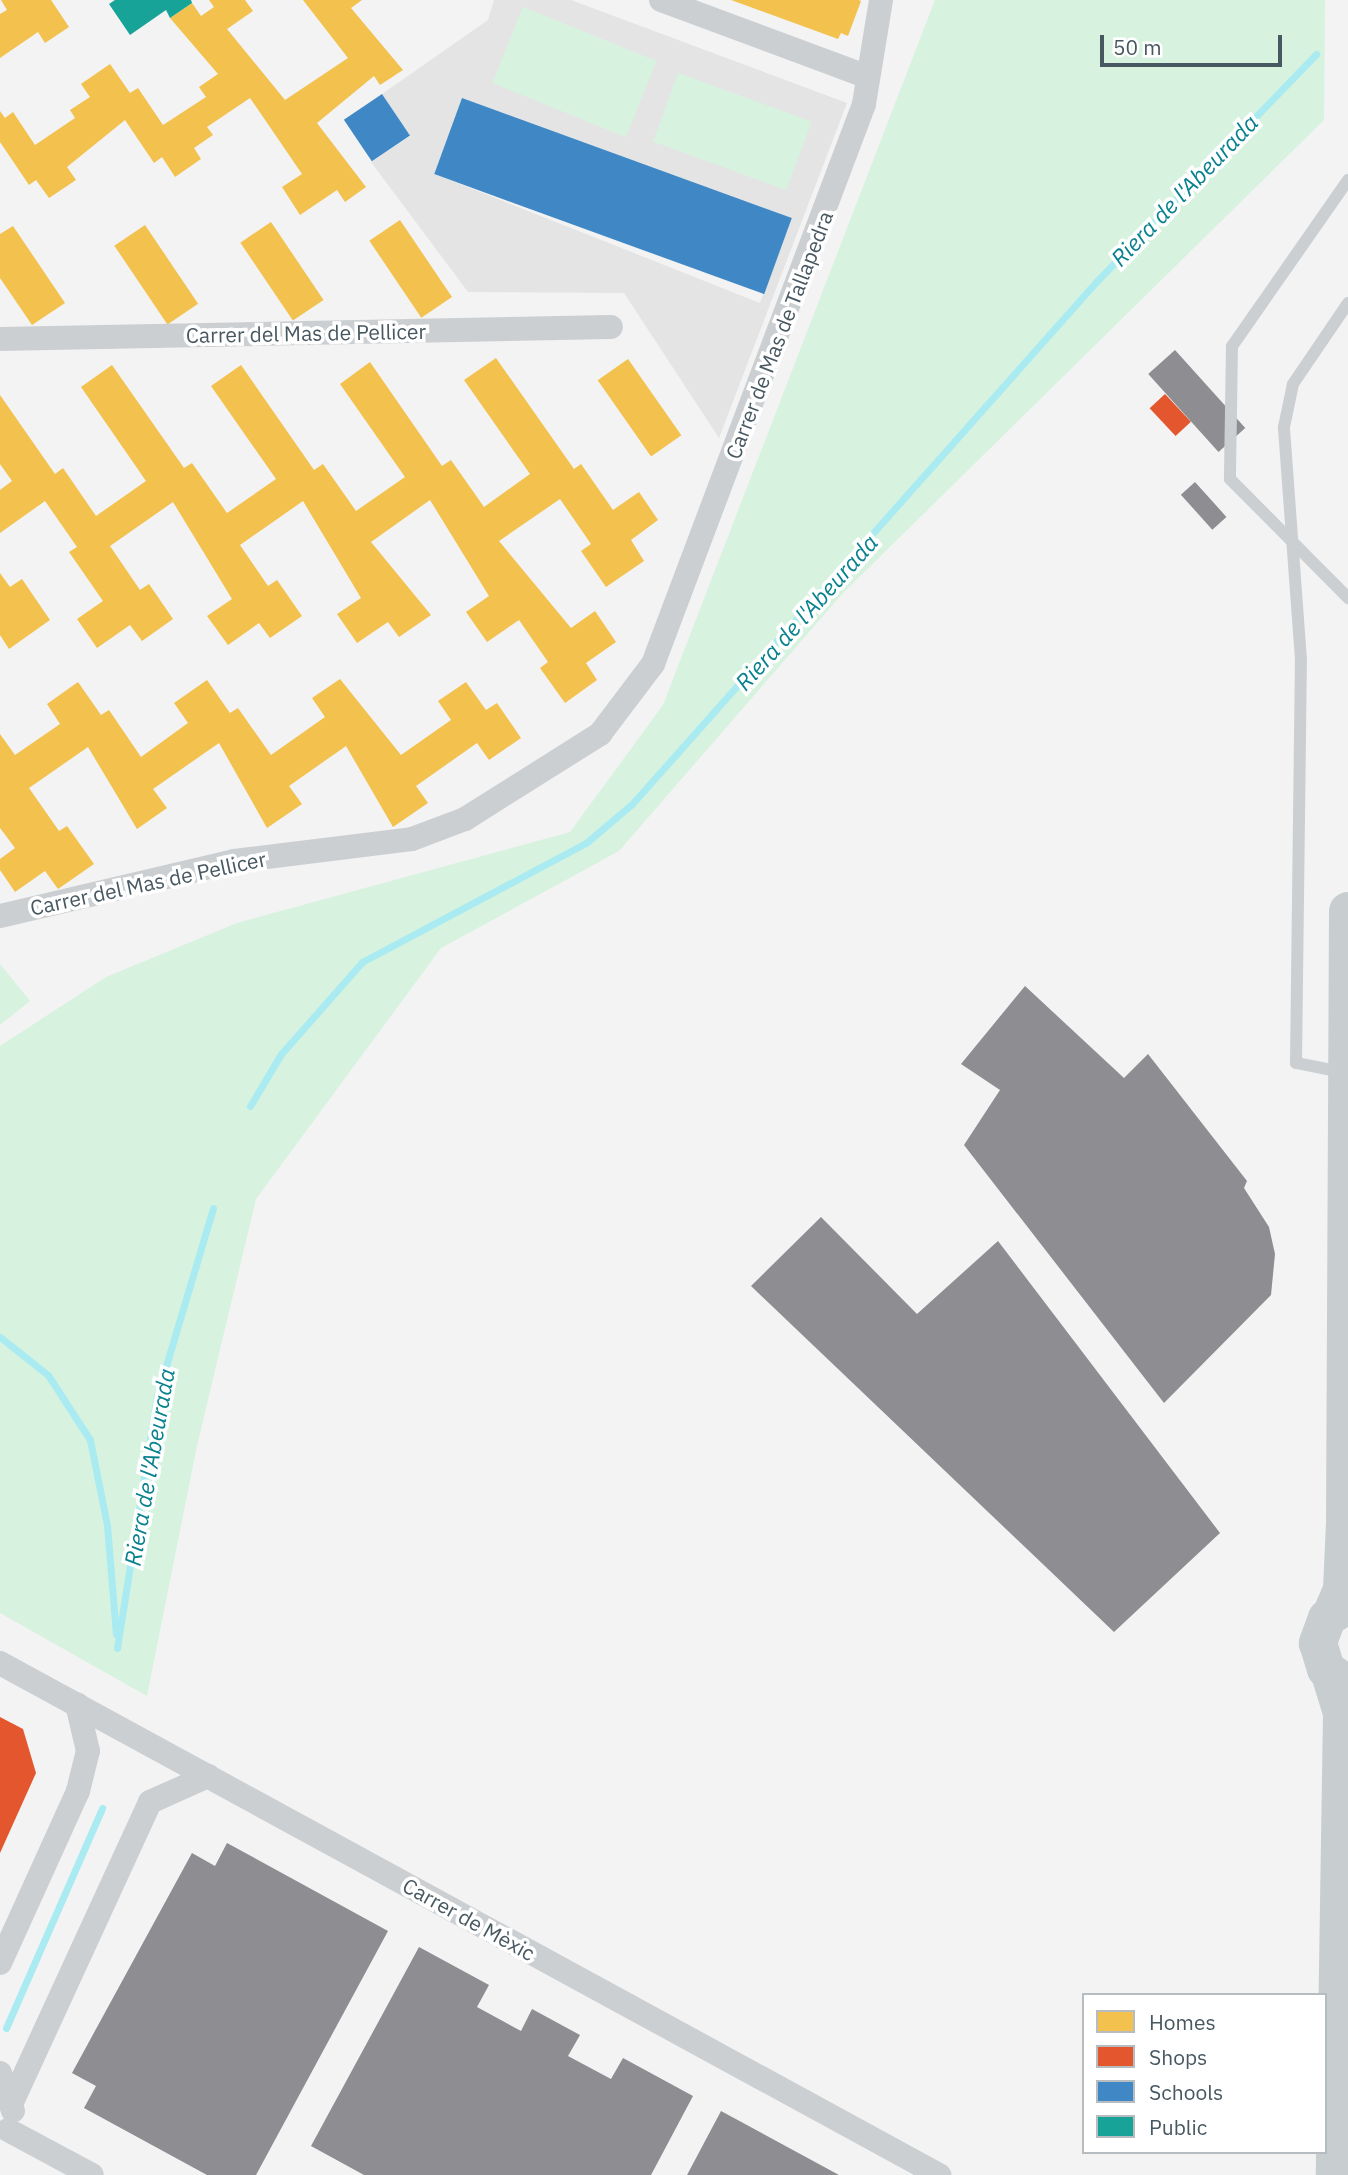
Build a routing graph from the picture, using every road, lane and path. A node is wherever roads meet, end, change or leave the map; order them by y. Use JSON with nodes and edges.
{"nodes":[{"id":1,"x":661,"y":0,"type":"edge"},
{"id":2,"x":881,"y":0,"type":"edge"},
{"id":3,"x":868,"y":78,"type":"junction"},
{"id":4,"x":1348,"y":180,"type":"edge"},
{"id":5,"x":1348,"y":303,"type":"edge"},
{"id":6,"x":611,"y":327,"type":"dead end"},
{"id":7,"x":0,"y":339,"type":"edge"},
{"id":8,"x":1287,"y":536,"type":"junction"},
{"id":9,"x":1348,"y":598,"type":"edge"},
{"id":10,"x":653,"y":664,"type":"joint"},
{"id":11,"x":1348,"y":911,"type":"edge"},
{"id":12,"x":0,"y":916,"type":"edge"},
{"id":13,"x":1346,"y":1073,"type":"edge"},
{"id":14,"x":1340,"y":1608,"type":"edge"},
{"id":15,"x":0,"y":1663,"type":"edge"},
{"id":16,"x":1339,"y":1679,"type":"edge"},
{"id":17,"x":77,"y":1704,"type":"junction"},
{"id":18,"x":208,"y":1776,"type":"junction"},
{"id":19,"x":0,"y":1964,"type":"edge"},
{"id":20,"x":0,"y":2073,"type":"edge"},
{"id":21,"x":13,"y":2100,"type":"junction"},
{"id":22,"x":4,"y":2133,"type":"edge"},
{"id":23,"x":932,"y":2173,"type":"edge"},
{"id":24,"x":92,"y":2175,"type":"edge"},
{"id":25,"x":1335,"y":2175,"type":"edge"}],
"edges":[{"from":1,"to":3,"type":"street"},
{"from":2,"to":3,"type":"street","name":"Carrer de Mas de Tallapedra"},
{"from":3,"to":10,"type":"street","name":"Carrer de Mas de Tallapedra"},
{"from":4,"to":8,"type":"lane"},
{"from":5,"to":8,"type":"lane"},
{"from":6,"to":7,"type":"street","name":"Carrer del Mas de Pellicer"},
{"from":8,"to":9,"type":"lane"},
{"from":8,"to":13,"type":"lane"},
{"from":10,"to":12,"type":"street","name":"Carrer del Mas de Pellicer"},
{"from":11,"to":13,"type":"main road"},
{"from":13,"to":14,"type":"main road"},
{"from":14,"to":16,"type":"main road"},
{"from":15,"to":17,"type":"street","name":"Carrer de Mèxic"},
{"from":16,"to":25,"type":"main road"},
{"from":17,"to":18,"type":"street","name":"Carrer de Mèxic"},
{"from":17,"to":19,"type":"street"},
{"from":18,"to":21,"type":"street"},
{"from":18,"to":23,"type":"street","name":"Carrer de Mèxic"},
{"from":20,"to":21,"type":"street"},
{"from":21,"to":22,"type":"street"},
{"from":22,"to":24,"type":"street"}]}
